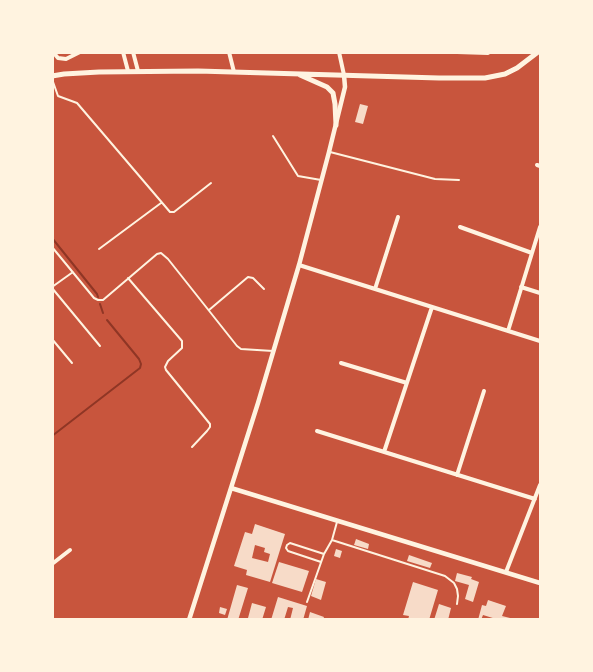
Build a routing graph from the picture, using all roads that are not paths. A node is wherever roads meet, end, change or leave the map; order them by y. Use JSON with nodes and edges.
{"nodes":[{"id":1,"x":53,"y":52,"type":"edge"},
{"id":2,"x":80,"y":52,"type":"edge"},
{"id":3,"x":123,"y":52,"type":"edge"},
{"id":4,"x":133,"y":52,"type":"edge"},
{"id":5,"x":229,"y":52,"type":"edge"},
{"id":6,"x":339,"y":52,"type":"edge"},
{"id":7,"x":457,"y":52,"type":"edge"},
{"id":8,"x":538,"y":52,"type":"edge"},
{"id":9,"x":488,"y":53,"type":"edge"},
{"id":10,"x":128,"y":72,"type":"junction"},
{"id":11,"x":138,"y":72,"type":"junction"},
{"id":12,"x":234,"y":72,"type":"junction"},
{"id":13,"x":298,"y":74,"type":"junction"},
{"id":14,"x":344,"y":75,"type":"junction"},
{"id":15,"x":52,"y":78,"type":"edge"},
{"id":16,"x":336,"y":125,"type":"junction"},
{"id":17,"x":273,"y":136,"type":"dead end"},
{"id":18,"x":329,"y":152,"type":"junction"},
{"id":19,"x":322,"y":180,"type":"junction"},
{"id":20,"x":460,"y":180,"type":"dead end"},
{"id":21,"x":211,"y":183,"type":"dead end"},
{"id":22,"x":161,"y":203,"type":"junction"},
{"id":23,"x":398,"y":216,"type":"dead end"},
{"id":24,"x":460,"y":227,"type":"dead end"},
{"id":25,"x":540,"y":227,"type":"edge"},
{"id":26,"x":52,"y":247,"type":"edge"},
{"id":27,"x":99,"y":249,"type":"dead end"},
{"id":28,"x":532,"y":253,"type":"junction"},
{"id":29,"x":299,"y":265,"type":"junction"},
{"id":30,"x":73,"y":272,"type":"junction"},
{"id":31,"x":128,"y":278,"type":"junction"},
{"id":32,"x":522,"y":287,"type":"junction"},
{"id":33,"x":52,"y":288,"type":"edge"},
{"id":34,"x":264,"y":289,"type":"dead end"},
{"id":35,"x":375,"y":289,"type":"junction"},
{"id":36,"x":540,"y":293,"type":"edge"},
{"id":37,"x":432,"y":308,"type":"junction"},
{"id":38,"x":209,"y":310,"type":"junction"},
{"id":39,"x":508,"y":331,"type":"junction"},
{"id":40,"x":52,"y":339,"type":"edge"},
{"id":41,"x":540,"y":341,"type":"edge"},
{"id":42,"x":100,"y":346,"type":"dead end"},
{"id":43,"x":273,"y":351,"type":"junction"},
{"id":44,"x":72,"y":363,"type":"dead end"},
{"id":45,"x":341,"y":363,"type":"dead end"},
{"id":46,"x":407,"y":383,"type":"junction"},
{"id":47,"x":484,"y":391,"type":"dead end"},
{"id":48,"x":317,"y":431,"type":"dead end"},
{"id":49,"x":192,"y":447,"type":"dead end"},
{"id":50,"x":384,"y":452,"type":"junction"},
{"id":51,"x":457,"y":475,"type":"junction"},
{"id":52,"x":540,"y":485,"type":"edge"},
{"id":53,"x":231,"y":488,"type":"junction"},
{"id":54,"x":535,"y":499,"type":"junction"},
{"id":55,"x":337,"y":520,"type":"junction"},
{"id":56,"x":332,"y":540,"type":"junction"},
{"id":57,"x":70,"y":550,"type":"dead end"},
{"id":58,"x":324,"y":554,"type":"junction"},
{"id":59,"x":321,"y":562,"type":"junction"},
{"id":60,"x":52,"y":564,"type":"edge"},
{"id":61,"x":506,"y":572,"type":"junction"},
{"id":62,"x":540,"y":583,"type":"edge"},
{"id":63,"x":308,"y":602,"type":"dead end"},
{"id":64,"x":458,"y":604,"type":"dead end"},
{"id":65,"x":190,"y":620,"type":"edge"}],
"edges":[{"from":1,"to":2,"type":"street"},
{"from":3,"to":10,"type":"street"},
{"from":4,"to":11,"type":"street"},
{"from":5,"to":12,"type":"street"},
{"from":6,"to":14,"type":"street"},
{"from":7,"to":9,"type":"street"},
{"from":8,"to":14,"type":"main road"},
{"from":10,"to":11,"type":"main road"},
{"from":10,"to":15,"type":"main road"},
{"from":11,"to":12,"type":"main road"},
{"from":12,"to":13,"type":"main road"},
{"from":13,"to":14,"type":"main road"},
{"from":13,"to":16,"type":"main road"},
{"from":14,"to":16,"type":"street"},
{"from":15,"to":22,"type":"lane"},
{"from":16,"to":18,"type":"street"},
{"from":17,"to":19,"type":"lane"},
{"from":18,"to":19,"type":"street"},
{"from":18,"to":20,"type":"lane"},
{"from":19,"to":29,"type":"street"},
{"from":21,"to":22,"type":"lane"},
{"from":22,"to":27,"type":"lane"},
{"from":23,"to":35,"type":"street"},
{"from":24,"to":28,"type":"street"},
{"from":25,"to":28,"type":"street"},
{"from":26,"to":30,"type":"lane"},
{"from":28,"to":32,"type":"street"},
{"from":29,"to":35,"type":"street"},
{"from":29,"to":43,"type":"street"},
{"from":30,"to":31,"type":"lane"},
{"from":30,"to":33,"type":"lane"},
{"from":31,"to":38,"type":"lane"},
{"from":31,"to":49,"type":"lane"},
{"from":32,"to":36,"type":"street"},
{"from":32,"to":39,"type":"street"},
{"from":33,"to":42,"type":"lane"},
{"from":34,"to":38,"type":"lane"},
{"from":35,"to":37,"type":"street"},
{"from":37,"to":39,"type":"street"},
{"from":37,"to":46,"type":"street"},
{"from":38,"to":43,"type":"lane"},
{"from":39,"to":41,"type":"street"},
{"from":40,"to":44,"type":"lane"},
{"from":43,"to":53,"type":"street"},
{"from":45,"to":46,"type":"street"},
{"from":46,"to":50,"type":"street"},
{"from":47,"to":51,"type":"street"},
{"from":48,"to":50,"type":"street"},
{"from":50,"to":51,"type":"street"},
{"from":51,"to":54,"type":"street"},
{"from":52,"to":54,"type":"street"},
{"from":53,"to":55,"type":"street"},
{"from":53,"to":65,"type":"street"},
{"from":54,"to":61,"type":"street"},
{"from":55,"to":56,"type":"lane"},
{"from":55,"to":61,"type":"street"},
{"from":56,"to":58,"type":"lane"},
{"from":56,"to":64,"type":"lane"},
{"from":57,"to":60,"type":"street"},
{"from":58,"to":59,"type":"lane"},
{"from":58,"to":59,"type":"lane"},
{"from":59,"to":63,"type":"lane"},
{"from":61,"to":62,"type":"street"}]}
